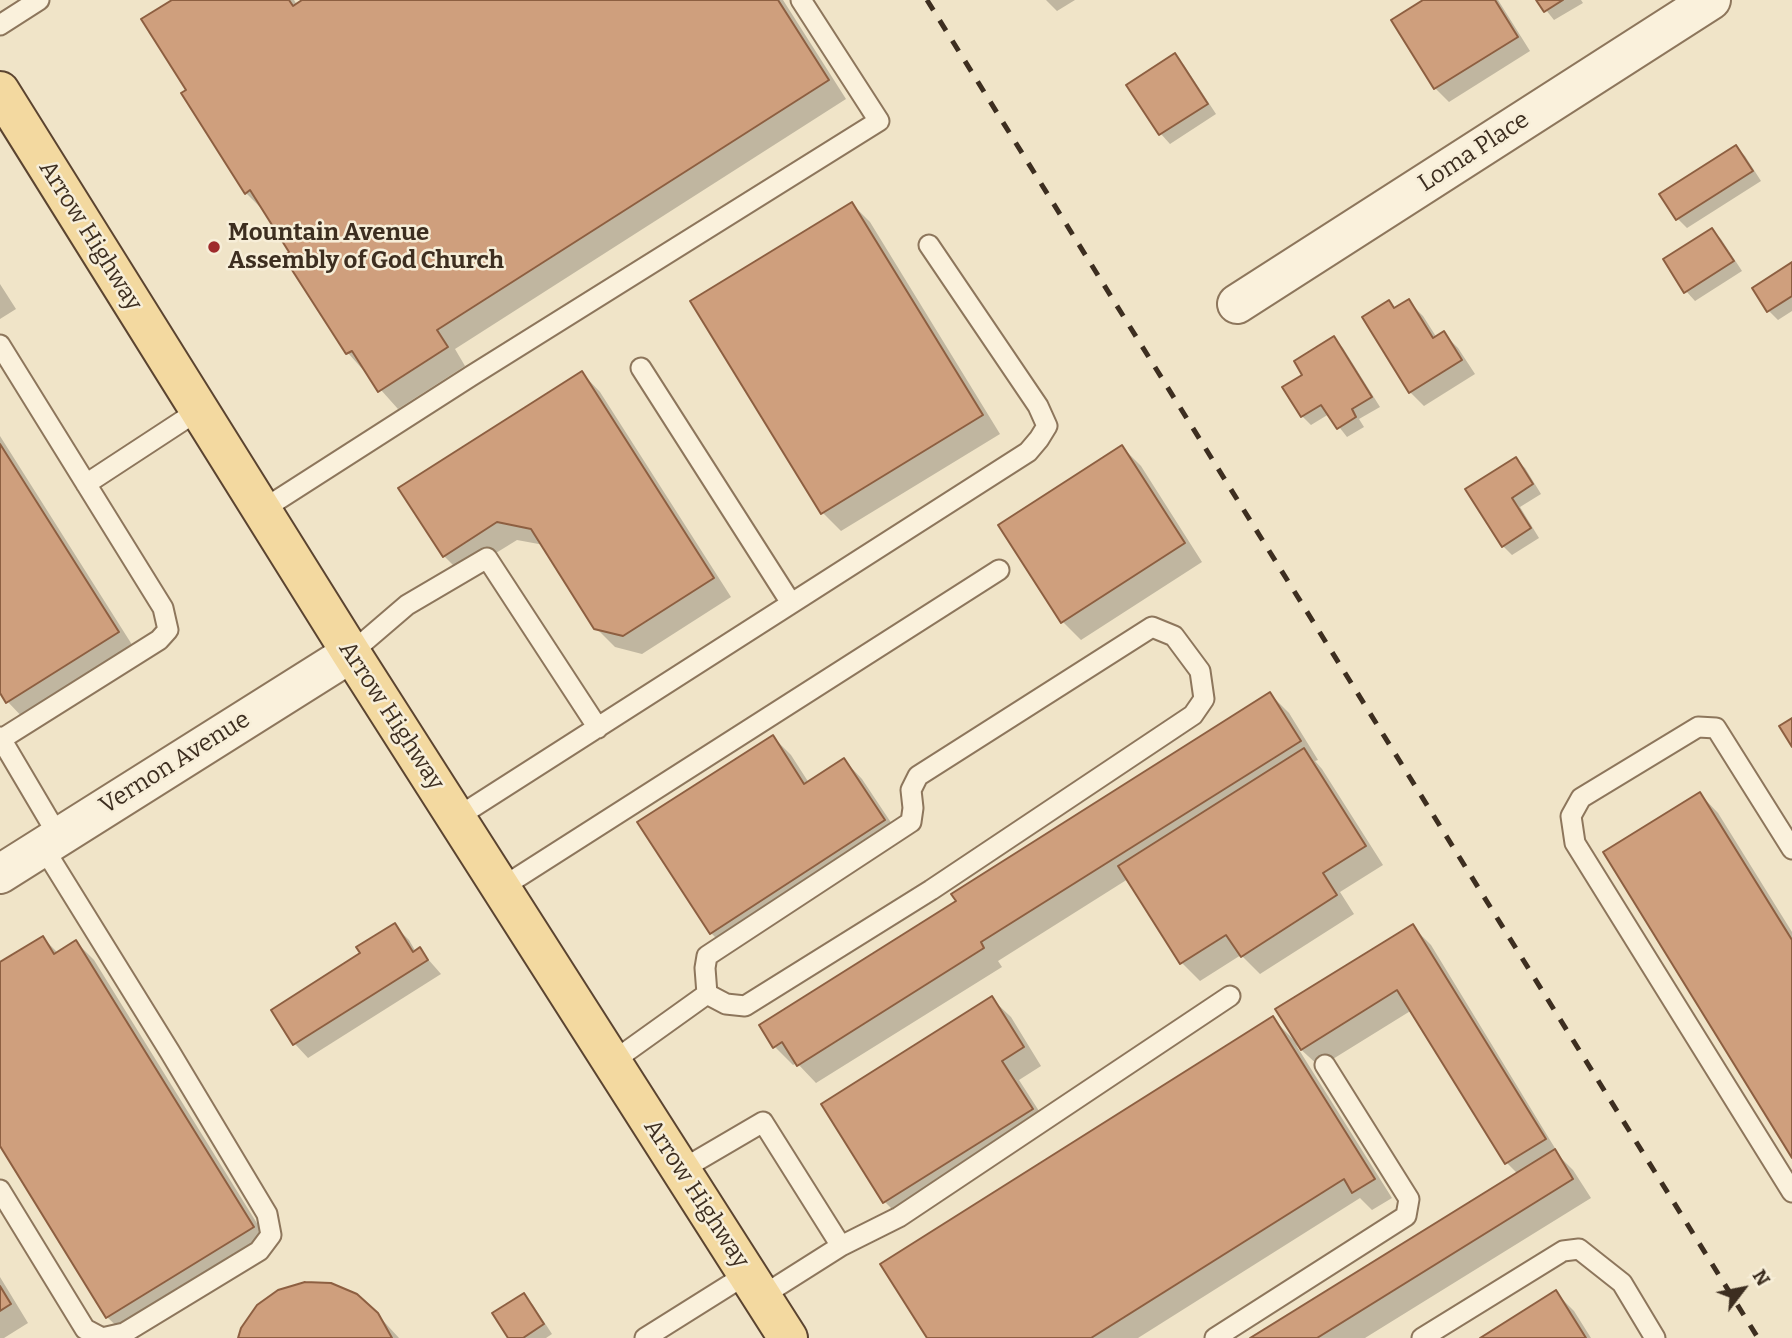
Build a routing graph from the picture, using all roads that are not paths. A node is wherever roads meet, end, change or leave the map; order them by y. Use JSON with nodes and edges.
{"nodes":[{"id":1,"x":39,"y":0,"type":"edge"},
{"id":2,"x":801,"y":0,"type":"edge"},
{"id":3,"x":1711,"y":0,"type":"edge"},
{"id":4,"x":0,"y":25,"type":"edge"},
{"id":5,"x":0,"y":91,"type":"edge"},
{"id":6,"x":929,"y":245,"type":"dead end"},
{"id":7,"x":1237,"y":304,"type":"dead end"},
{"id":8,"x":0,"y":345,"type":"edge"},
{"id":9,"x":641,"y":368,"type":"dead end"},
{"id":10,"x":199,"y":410,"type":"junction"},
{"id":11,"x":86,"y":484,"type":"junction"},
{"id":12,"x":262,"y":510,"type":"junction"},
{"id":13,"x":999,"y":569,"type":"dead end"},
{"id":14,"x":791,"y":603,"type":"junction"},
{"id":15,"x":351,"y":653,"type":"junction"},
{"id":16,"x":598,"y":728,"type":"junction"},
{"id":17,"x":1,"y":739,"type":"edge"},
{"id":18,"x":456,"y":818,"type":"junction"},
{"id":19,"x":51,"y":842,"type":"junction"},
{"id":20,"x":1792,"y":849,"type":"edge"},
{"id":21,"x":0,"y":874,"type":"edge"},
{"id":22,"x":501,"y":888,"type":"junction"},
{"id":23,"x":707,"y":994,"type":"junction"},
{"id":24,"x":1230,"y":996,"type":"dead end"},
{"id":25,"x":612,"y":1062,"type":"junction"},
{"id":26,"x":1325,"y":1065,"type":"dead end"},
{"id":27,"x":681,"y":1170,"type":"junction"},
{"id":28,"x":0,"y":1190,"type":"edge"},
{"id":29,"x":1792,"y":1192,"type":"edge"},
{"id":30,"x":841,"y":1246,"type":"junction"},
{"id":31,"x":754,"y":1285,"type":"junction"},
{"id":32,"x":102,"y":1338,"type":"edge"},
{"id":33,"x":645,"y":1338,"type":"edge"},
{"id":34,"x":788,"y":1338,"type":"edge"},
{"id":35,"x":1215,"y":1338,"type":"edge"},
{"id":36,"x":1422,"y":1338,"type":"edge"},
{"id":37,"x":1655,"y":1338,"type":"edge"}],
"edges":[{"from":1,"to":4,"type":"lane"},
{"from":2,"to":12,"type":"lane"},
{"from":3,"to":7,"type":"street","name":"Loma Place"},
{"from":5,"to":10,"type":"main road","name":"Arrow Highway"},
{"from":6,"to":14,"type":"lane"},
{"from":8,"to":11,"type":"lane"},
{"from":9,"to":14,"type":"lane"},
{"from":10,"to":11,"type":"lane"},
{"from":10,"to":12,"type":"main road","name":"Arrow Highway"},
{"from":11,"to":17,"type":"lane"},
{"from":12,"to":15,"type":"main road","name":"Arrow Highway"},
{"from":13,"to":22,"type":"lane"},
{"from":14,"to":16,"type":"lane"},
{"from":15,"to":16,"type":"lane"},
{"from":15,"to":18,"type":"main road","name":"Arrow Highway"},
{"from":15,"to":19,"type":"street","name":"Vernon Avenue"},
{"from":16,"to":18,"type":"lane"},
{"from":17,"to":19,"type":"lane"},
{"from":18,"to":22,"type":"main road","name":"Arrow Highway"},
{"from":19,"to":21,"type":"street","name":"Vernon Avenue"},
{"from":19,"to":32,"type":"lane"},
{"from":20,"to":29,"type":"lane"},
{"from":22,"to":25,"type":"main road","name":"Arrow Highway"},
{"from":23,"to":23,"type":"lane"},
{"from":23,"to":25,"type":"lane"},
{"from":24,"to":30,"type":"lane"},
{"from":25,"to":27,"type":"main road","name":"Arrow Highway"},
{"from":26,"to":35,"type":"lane"},
{"from":27,"to":30,"type":"lane"},
{"from":27,"to":31,"type":"main road","name":"Arrow Highway"},
{"from":28,"to":32,"type":"lane"},
{"from":30,"to":31,"type":"lane"},
{"from":31,"to":33,"type":"lane"},
{"from":31,"to":34,"type":"main road","name":"Arrow Highway"},
{"from":36,"to":37,"type":"lane"}]}
